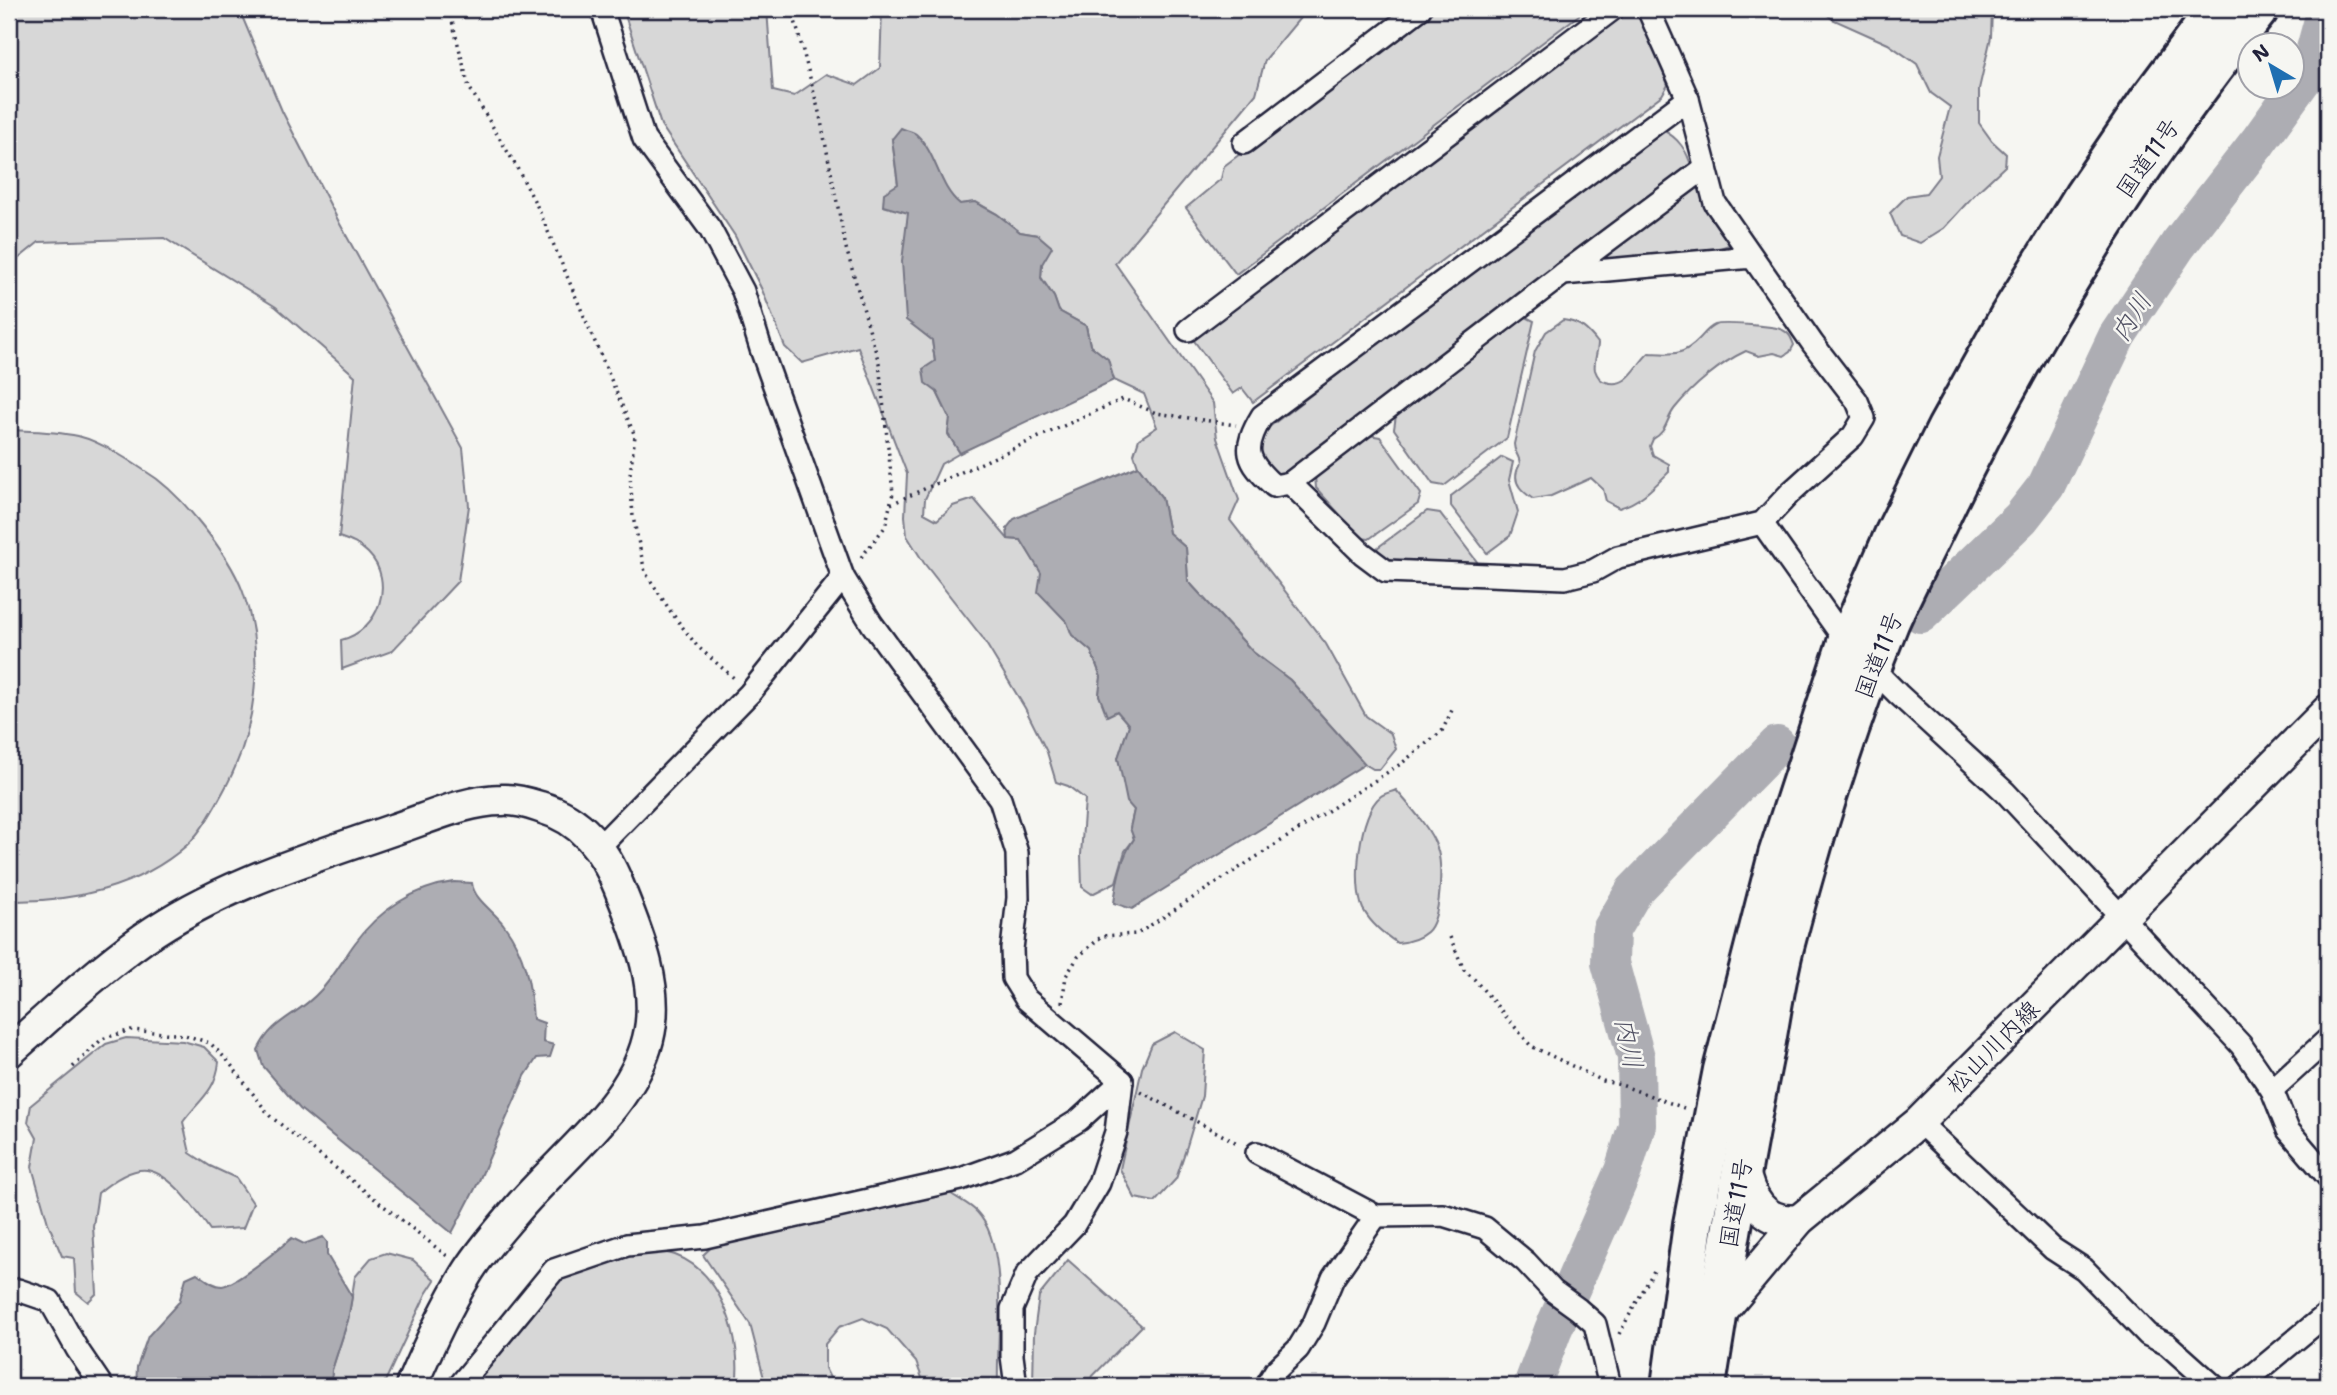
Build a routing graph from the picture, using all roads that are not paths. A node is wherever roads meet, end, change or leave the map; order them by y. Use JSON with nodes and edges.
{"nodes":[{"id":1,"x":602,"y":9,"type":"edge"},
{"id":2,"x":1420,"y":9,"type":"edge"},
{"id":3,"x":1613,"y":9,"type":"edge"},
{"id":4,"x":1648,"y":9,"type":"edge"},
{"id":5,"x":2217,"y":9,"type":"edge"},
{"id":6,"x":2259,"y":9,"type":"edge"},
{"id":7,"x":1688,"y":99,"type":"junction"},
{"id":8,"x":1244,"y":143,"type":"dead end"},
{"id":9,"x":1706,"y":167,"type":"junction"},
{"id":10,"x":1752,"y":257,"type":"junction"},
{"id":11,"x":1563,"y":274,"type":"junction"},
{"id":12,"x":1188,"y":330,"type":"dead end"},
{"id":13,"x":1290,"y":483,"type":"junction"},
{"id":14,"x":1762,"y":523,"type":"junction"},
{"id":15,"x":843,"y":577,"type":"junction"},
{"id":16,"x":1860,"y":654,"type":"junction"},
{"id":17,"x":2328,"y":710,"type":"edge"},
{"id":18,"x":599,"y":847,"type":"junction"},
{"id":19,"x":2121,"y":918,"type":"junction"},
{"id":20,"x":2328,"y":1039,"type":"edge"},
{"id":21,"x":9,"y":1052,"type":"edge"},
{"id":22,"x":1122,"y":1082,"type":"junction"},
{"id":23,"x":2272,"y":1090,"type":"junction"},
{"id":24,"x":1919,"y":1122,"type":"junction"},
{"id":25,"x":1257,"y":1153,"type":"road end"},
{"id":26,"x":1742,"y":1162,"type":"junction"},
{"id":27,"x":2328,"y":1177,"type":"edge"},
{"id":28,"x":1376,"y":1216,"type":"junction"},
{"id":29,"x":1799,"y":1220,"type":"junction"},
{"id":30,"x":9,"y":1296,"type":"edge"},
{"id":31,"x":2328,"y":1313,"type":"edge"},
{"id":32,"x":1717,"y":1319,"type":"junction"},
{"id":33,"x":1678,"y":1383,"type":"edge"},
{"id":34,"x":102,"y":1386,"type":"edge"},
{"id":35,"x":411,"y":1386,"type":"edge"},
{"id":36,"x":460,"y":1386,"type":"edge"},
{"id":37,"x":1016,"y":1386,"type":"edge"},
{"id":38,"x":1266,"y":1386,"type":"edge"},
{"id":39,"x":1610,"y":1386,"type":"edge"},
{"id":40,"x":2214,"y":1386,"type":"edge"},
{"id":41,"x":2240,"y":1386,"type":"edge"}],
"edges":[{"from":1,"to":15,"type":"street"},
{"from":2,"to":8,"type":"street"},
{"from":3,"to":12,"type":"street"},
{"from":4,"to":7,"type":"street"},
{"from":5,"to":16,"type":"highway","name":"国道11号"},
{"from":6,"to":16,"type":"highway","name":"国道11号"},
{"from":7,"to":9,"type":"street"},
{"from":7,"to":13,"type":"street"},
{"from":9,"to":10,"type":"street"},
{"from":9,"to":11,"type":"street"},
{"from":10,"to":11,"type":"street"},
{"from":10,"to":14,"type":"street"},
{"from":11,"to":13,"type":"street"},
{"from":13,"to":14,"type":"street"},
{"from":14,"to":16,"type":"street"},
{"from":15,"to":18,"type":"street"},
{"from":15,"to":22,"type":"street"},
{"from":16,"to":19,"type":"street"},
{"from":16,"to":26,"type":"highway","name":"国道11号"},
{"from":16,"to":33,"type":"highway","name":"国道11号"},
{"from":17,"to":19,"type":"street","name":"松山川内線"},
{"from":18,"to":21,"type":"street"},
{"from":18,"to":35,"type":"street"},
{"from":19,"to":23,"type":"street"},
{"from":19,"to":24,"type":"street","name":"松山川内線"},
{"from":20,"to":23,"type":"street"},
{"from":22,"to":36,"type":"street"},
{"from":22,"to":37,"type":"street"},
{"from":23,"to":27,"type":"street"},
{"from":24,"to":29,"type":"street","name":"松山川内線"},
{"from":24,"to":40,"type":"street"},
{"from":25,"to":28,"type":"street"},
{"from":26,"to":29,"type":"street"},
{"from":26,"to":32,"type":"highway","name":"国道11号"},
{"from":28,"to":38,"type":"street"},
{"from":28,"to":39,"type":"street"},
{"from":29,"to":32,"type":"street","name":"松山川内線"},
{"from":30,"to":34,"type":"street"},
{"from":31,"to":41,"type":"street"},
{"from":32,"to":33,"type":"highway","name":"国道11号"}]}
